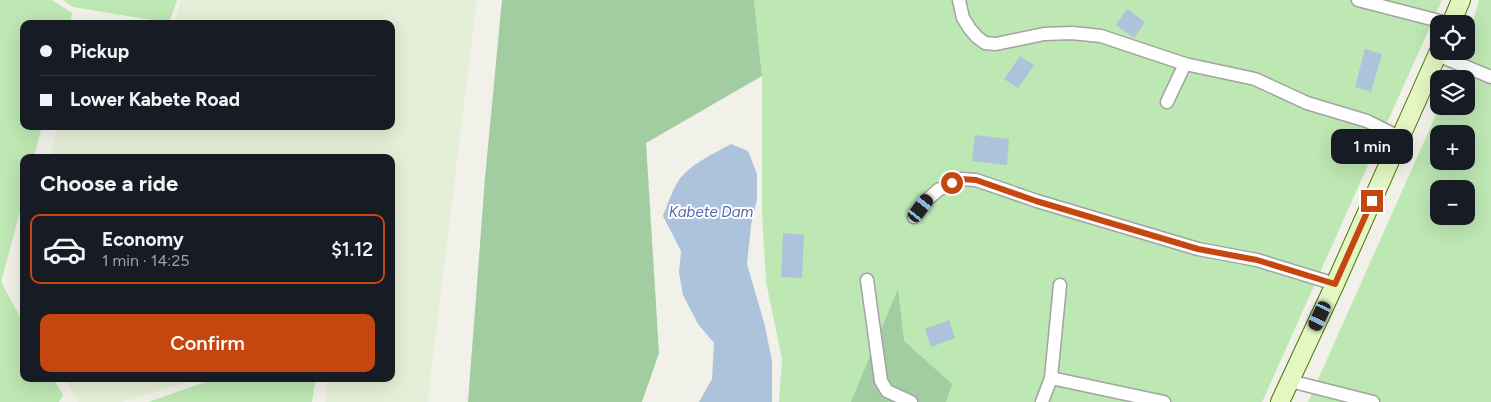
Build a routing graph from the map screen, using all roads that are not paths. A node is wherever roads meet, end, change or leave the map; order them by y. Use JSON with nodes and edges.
{"nodes":[{"id":1,"x":958,"y":0,"type":"edge"},
{"id":2,"x":1358,"y":0,"type":"edge"},
{"id":3,"x":1461,"y":0,"type":"edge"},
{"id":4,"x":1455,"y":15,"type":"edge"},
{"id":5,"x":1430,"y":19,"type":"edge"},
{"id":6,"x":1435,"y":60,"type":"edge"},
{"id":7,"x":1453,"y":60,"type":"edge"},
{"id":8,"x":1185,"y":64,"type":"junction"},
{"id":9,"x":1491,"y":77,"type":"edge"},
{"id":10,"x":1168,"y":102,"type":"dead end"},
{"id":11,"x":1401,"y":138,"type":"junction"},
{"id":12,"x":914,"y":217,"type":"dead end"},
{"id":13,"x":866,"y":280,"type":"dead end"},
{"id":14,"x":1060,"y":284,"type":"dead end"},
{"id":15,"x":1335,"y":284,"type":"junction"},
{"id":16,"x":1051,"y":378,"type":"junction"},
{"id":17,"x":1290,"y":380,"type":"junction"},
{"id":18,"x":911,"y":402,"type":"edge"},
{"id":19,"x":1042,"y":402,"type":"edge"},
{"id":20,"x":1164,"y":402,"type":"edge"},
{"id":21,"x":1280,"y":402,"type":"edge"},
{"id":22,"x":1373,"y":402,"type":"edge"}],
"edges":[{"from":1,"to":8,"type":"street"},
{"from":2,"to":5,"type":"street"},
{"from":3,"to":4,"type":"main road"},
{"from":6,"to":11,"type":"main road"},
{"from":7,"to":9,"type":"street"},
{"from":8,"to":10,"type":"street"},
{"from":8,"to":11,"type":"street"},
{"from":11,"to":15,"type":"main road"},
{"from":12,"to":15,"type":"street"},
{"from":13,"to":18,"type":"street"},
{"from":14,"to":16,"type":"street"},
{"from":15,"to":17,"type":"main road"},
{"from":16,"to":19,"type":"street"},
{"from":16,"to":20,"type":"street"},
{"from":17,"to":21,"type":"main road"},
{"from":17,"to":22,"type":"street"}]}
